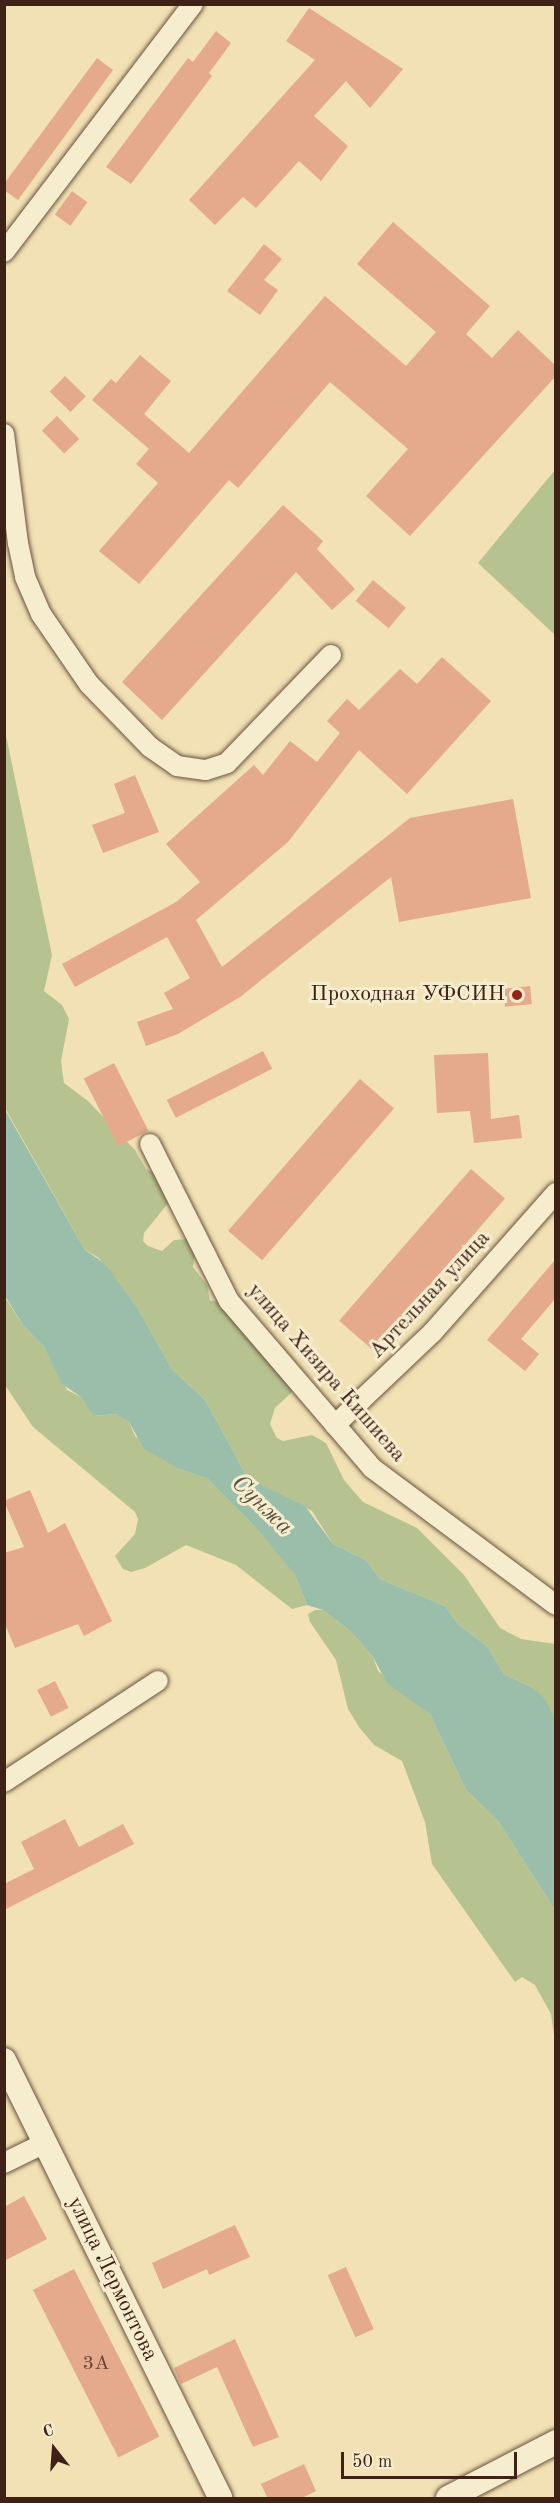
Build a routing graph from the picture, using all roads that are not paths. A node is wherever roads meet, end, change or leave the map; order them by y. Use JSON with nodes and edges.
{"nodes":[{"id":1,"x":193,"y":4,"type":"edge"},
{"id":2,"x":4,"y":252,"type":"edge"},
{"id":3,"x":4,"y":434,"type":"edge"},
{"id":4,"x":331,"y":655,"type":"dead end"},
{"id":5,"x":150,"y":1144,"type":"dead end"},
{"id":6,"x":555,"y":1193,"type":"edge"},
{"id":7,"x":335,"y":1425,"type":"junction"},
{"id":8,"x":555,"y":1605,"type":"edge"},
{"id":9,"x":158,"y":1681,"type":"dead end"},
{"id":10,"x":4,"y":1782,"type":"edge"},
{"id":11,"x":4,"y":2060,"type":"edge"},
{"id":12,"x":45,"y":2143,"type":"junction"},
{"id":13,"x":4,"y":2163,"type":"edge"},
{"id":14,"x":555,"y":2442,"type":"edge"},
{"id":15,"x":220,"y":2499,"type":"edge"},
{"id":16,"x":448,"y":2499,"type":"edge"}],
"edges":[{"from":1,"to":2,"type":"street"},
{"from":3,"to":4,"type":"street"},
{"from":5,"to":7,"type":"street","name":"улица Хизира Кишиева"},
{"from":6,"to":7,"type":"street","name":"Артельная улица"},
{"from":7,"to":8,"type":"street","name":"улица Хизира Кишиева"},
{"from":9,"to":10,"type":"street"},
{"from":11,"to":12,"type":"street","name":"улица Лермонтова"},
{"from":12,"to":13,"type":"street"},
{"from":12,"to":15,"type":"street","name":"улица Лермонтова"},
{"from":14,"to":16,"type":"street"}]}
